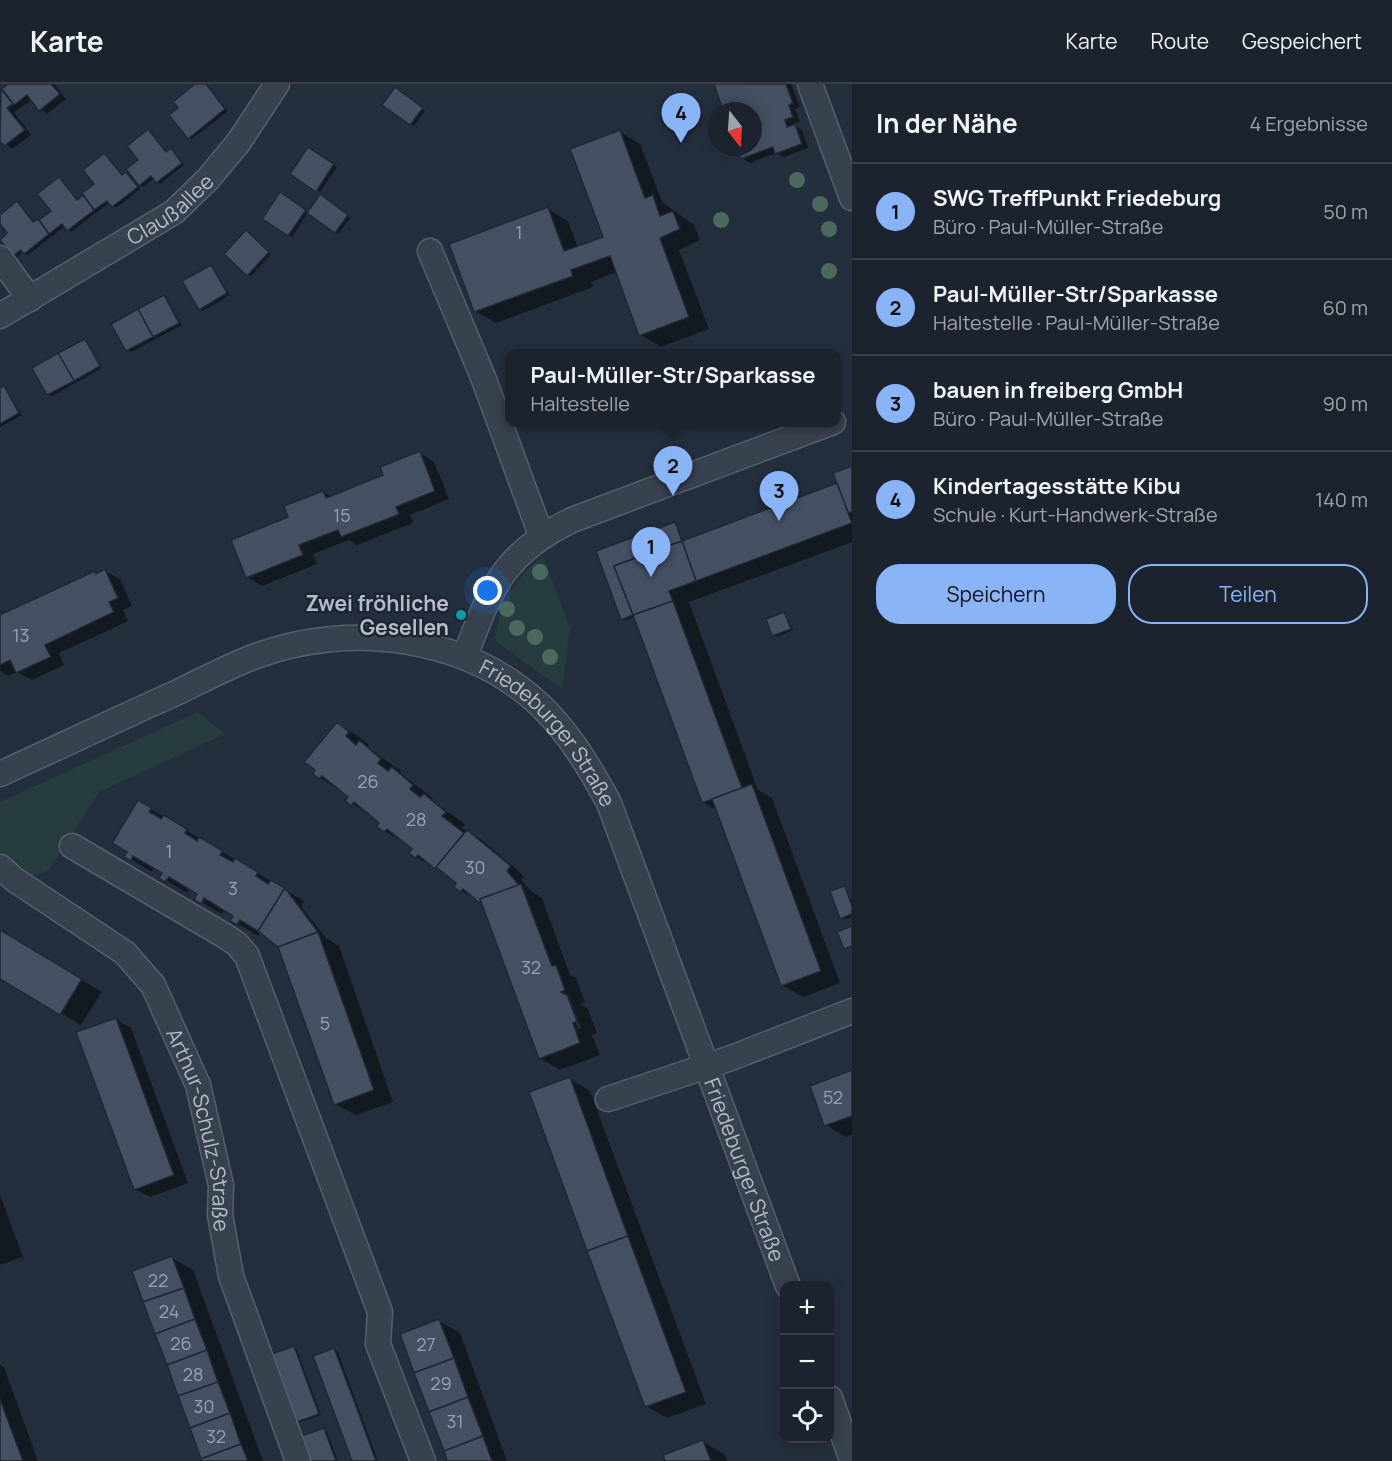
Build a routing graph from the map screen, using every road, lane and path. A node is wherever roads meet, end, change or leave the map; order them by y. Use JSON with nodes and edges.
{"nodes":[{"id":1,"x":277,"y":84,"type":"edge"},
{"id":2,"x":810,"y":84,"type":"edge"},
{"id":3,"x":844,"y":150,"type":"edge"},
{"id":4,"x":852,"y":198,"type":"edge"},
{"id":5,"x":430,"y":251,"type":"dead end"},
{"id":6,"x":0,"y":258,"type":"edge"},
{"id":7,"x":30,"y":299,"type":"junction"},
{"id":8,"x":0,"y":316,"type":"edge"},
{"id":9,"x":822,"y":427,"type":"edge"},
{"id":10,"x":541,"y":535,"type":"junction"},
{"id":11,"x":465,"y":656,"type":"junction"},
{"id":12,"x":0,"y":774,"type":"edge"},
{"id":13,"x":72,"y":846,"type":"dead end"},
{"id":14,"x":0,"y":867,"type":"edge"},
{"id":15,"x":852,"y":1011,"type":"edge"},
{"id":16,"x":705,"y":1066,"type":"junction"},
{"id":17,"x":608,"y":1099,"type":"dead end"},
{"id":18,"x":786,"y":1281,"type":"edge"},
{"id":19,"x":834,"y":1409,"type":"edge"},
{"id":20,"x":852,"y":1460,"type":"edge"},
{"id":21,"x":298,"y":1461,"type":"edge"},
{"id":22,"x":423,"y":1461,"type":"edge"}],
"edges":[{"from":1,"to":7,"type":"street","name":"Claußallee"},
{"from":2,"to":3,"type":"street"},
{"from":3,"to":4,"type":"street"},
{"from":5,"to":10,"type":"street"},
{"from":6,"to":7,"type":"street"},
{"from":7,"to":8,"type":"street","name":"Claußallee"},
{"from":9,"to":10,"type":"street"},
{"from":10,"to":11,"type":"street"},
{"from":11,"to":12,"type":"street","name":"Friedeburger Straße"},
{"from":11,"to":16,"type":"street","name":"Friedeburger Straße"},
{"from":13,"to":22,"type":"street"},
{"from":14,"to":21,"type":"street","name":"Arthur-Schulz-Straße"},
{"from":15,"to":16,"type":"street"},
{"from":16,"to":17,"type":"street"},
{"from":16,"to":18,"type":"street","name":"Friedeburger Straße"},
{"from":19,"to":20,"type":"street"}]}
